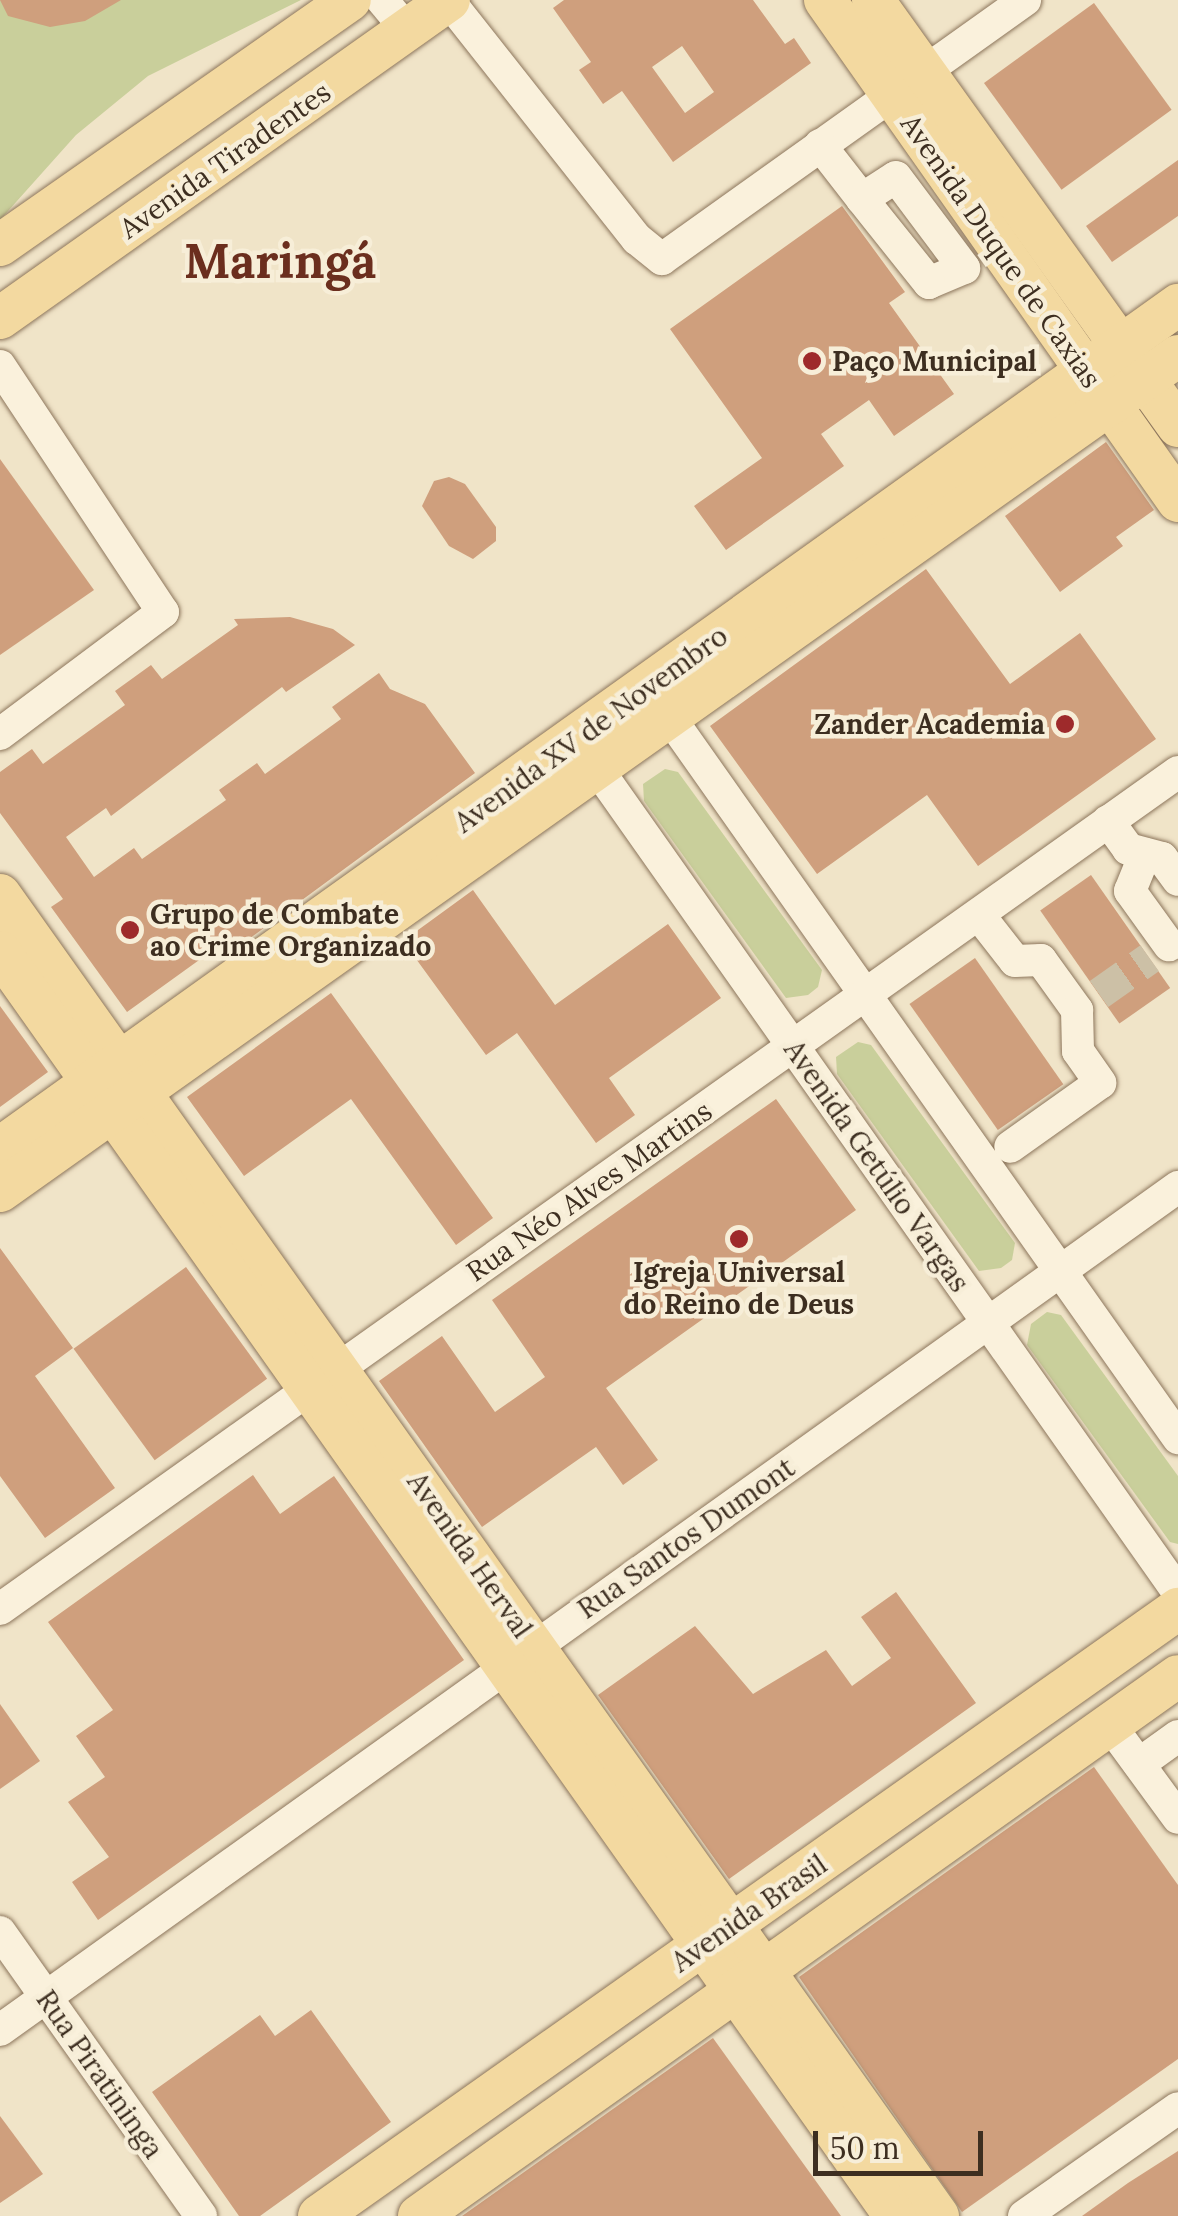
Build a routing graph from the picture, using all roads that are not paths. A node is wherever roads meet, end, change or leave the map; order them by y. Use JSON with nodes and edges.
{"nodes":[{"id":1,"x":350,"y":0,"type":"edge"},
{"id":2,"x":448,"y":0,"type":"edge"},
{"id":3,"x":826,"y":0,"type":"edge"},
{"id":4,"x":873,"y":0,"type":"edge"},
{"id":5,"x":1025,"y":0,"type":"edge"},
{"id":6,"x":395,"y":15,"type":"edge"},
{"id":7,"x":908,"y":83,"type":"junction"},
{"id":8,"x":820,"y":145,"type":"junction"},
{"id":9,"x":862,"y":199,"type":"dead end"},
{"id":10,"x":990,"y":234,"type":"junction"},
{"id":11,"x":0,"y":245,"type":"edge"},
{"id":12,"x":1067,"y":272,"type":"junction"},
{"id":13,"x":1178,"y":304,"type":"edge"},
{"id":14,"x":0,"y":318,"type":"edge"},
{"id":15,"x":1120,"y":346,"type":"junction"},
{"id":16,"x":0,"y":366,"type":"edge"},
{"id":17,"x":1161,"y":368,"type":"edge"},
{"id":18,"x":1097,"y":388,"type":"junction"},
{"id":19,"x":1178,"y":426,"type":"edge"},
{"id":20,"x":1178,"y":501,"type":"edge"},
{"id":21,"x":659,"y":703,"type":"junction"},
{"id":22,"x":0,"y":734,"type":"edge"},
{"id":23,"x":587,"y":754,"type":"junction"},
{"id":24,"x":1178,"y":772,"type":"edge"},
{"id":25,"x":1108,"y":822,"type":"junction"},
{"id":26,"x":1145,"y":854,"type":"junction"},
{"id":27,"x":1178,"y":880,"type":"edge"},
{"id":28,"x":0,"y":895,"type":"edge"},
{"id":29,"x":979,"y":915,"type":"junction"},
{"id":30,"x":10,"y":940,"type":"edge"},
{"id":31,"x":1166,"y":950,"type":"edge"},
{"id":32,"x":865,"y":996,"type":"junction"},
{"id":33,"x":793,"y":1047,"type":"junction"},
{"id":34,"x":116,"y":1088,"type":"junction"},
{"id":35,"x":1010,"y":1147,"type":"dead end"},
{"id":36,"x":0,"y":1148,"type":"edge"},
{"id":37,"x":1178,"y":1188,"type":"edge"},
{"id":38,"x":0,"y":1191,"type":"edge"},
{"id":39,"x":234,"y":1225,"type":"junction"},
{"id":40,"x":1061,"y":1272,"type":"junction"},
{"id":41,"x":229,"y":1278,"type":"junction"},
{"id":42,"x":989,"y":1324,"type":"junction"},
{"id":43,"x":324,"y":1380,"type":"junction"},
{"id":44,"x":1178,"y":1438,"type":"edge"},
{"id":45,"x":384,"y":1496,"type":"junction"},
{"id":46,"x":446,"y":1522,"type":"junction"},
{"id":47,"x":1164,"y":1554,"type":"edge"},
{"id":48,"x":1178,"y":1592,"type":"edge"},
{"id":49,"x":1178,"y":1608,"type":"edge"},
{"id":50,"x":0,"y":1609,"type":"edge"},
{"id":51,"x":519,"y":1656,"type":"junction"},
{"id":52,"x":1178,"y":1676,"type":"edge"},
{"id":53,"x":1110,"y":1724,"type":"junction"},
{"id":54,"x":1178,"y":1736,"type":"edge"},
{"id":55,"x":1139,"y":1764,"type":"junction"},
{"id":56,"x":628,"y":1781,"type":"junction"},
{"id":57,"x":1178,"y":1818,"type":"edge"},
{"id":58,"x":633,"y":1849,"type":"junction"},
{"id":59,"x":0,"y":1932,"type":"edge"},
{"id":60,"x":717,"y":1936,"type":"junction"},
{"id":61,"x":748,"y":1981,"type":"junction"},
{"id":62,"x":46,"y":1998,"type":"junction"},
{"id":63,"x":0,"y":2030,"type":"edge"},
{"id":64,"x":852,"y":2097,"type":"junction"},
{"id":65,"x":1178,"y":2108,"type":"edge"},
{"id":66,"x":859,"y":2165,"type":"junction"},
{"id":67,"x":201,"y":2216,"type":"edge"},
{"id":68,"x":319,"y":2216,"type":"edge"},
{"id":69,"x":419,"y":2216,"type":"edge"},
{"id":70,"x":895,"y":2216,"type":"edge"},
{"id":71,"x":938,"y":2216,"type":"edge"},
{"id":72,"x":1024,"y":2216,"type":"edge"}],
"edges":[{"from":1,"to":11,"type":"main road"},
{"from":2,"to":6,"type":"main road","name":"Avenida Tiradentes"},
{"from":2,"to":8,"type":"street"},
{"from":3,"to":7,"type":"main road","name":"Avenida Duque de Caxias"},
{"from":4,"to":7,"type":"main road","name":"Avenida Duque de Caxias"},
{"from":5,"to":7,"type":"street"},
{"from":6,"to":14,"type":"main road","name":"Avenida Tiradentes"},
{"from":7,"to":8,"type":"street"},
{"from":7,"to":10,"type":"main road","name":"Avenida Duque de Caxias"},
{"from":7,"to":12,"type":"main road","name":"Avenida Duque de Caxias"},
{"from":8,"to":9,"type":"street"},
{"from":10,"to":12,"type":"main road"},
{"from":10,"to":18,"type":"main road","name":"Avenida Duque de Caxias"},
{"from":12,"to":15,"type":"main road","name":"Avenida Duque de Caxias"},
{"from":13,"to":15,"type":"main road","name":"Avenida XV de Novembro"},
{"from":15,"to":17,"type":"main road","name":"Avenida Duque de Caxias"},
{"from":15,"to":18,"type":"main road","name":"Avenida XV de Novembro"},
{"from":16,"to":22,"type":"street"},
{"from":17,"to":18,"type":"main road","name":"Avenida XV de Novembro"},
{"from":17,"to":19,"type":"main road","name":"Avenida Duque de Caxias"},
{"from":18,"to":20,"type":"main road","name":"Avenida Duque de Caxias"},
{"from":18,"to":21,"type":"main road","name":"Avenida XV de Novembro"},
{"from":21,"to":23,"type":"main road","name":"Avenida XV de Novembro"},
{"from":21,"to":32,"type":"street"},
{"from":23,"to":33,"type":"street","name":"Avenida Getúlio Vargas"},
{"from":23,"to":34,"type":"main road","name":"Avenida XV de Novembro"},
{"from":24,"to":25,"type":"street","name":"Rua Néo Alves Martins"},
{"from":25,"to":26,"type":"street"},
{"from":25,"to":29,"type":"street","name":"Rua Néo Alves Martins"},
{"from":26,"to":27,"type":"street"},
{"from":26,"to":31,"type":"street"},
{"from":28,"to":30,"type":"main road","name":"Avenida Herval"},
{"from":29,"to":32,"type":"street","name":"Rua Néo Alves Martins"},
{"from":29,"to":35,"type":"street"},
{"from":30,"to":34,"type":"main road","name":"Avenida Herval"},
{"from":32,"to":33,"type":"street","name":"Rua Néo Alves Martins"},
{"from":32,"to":40,"type":"street"},
{"from":33,"to":42,"type":"street","name":"Avenida Getúlio Vargas"},
{"from":33,"to":43,"type":"street","name":"Rua Néo Alves Martins"},
{"from":34,"to":36,"type":"main road","name":"Avenida XV de Novembro"},
{"from":34,"to":38,"type":"main road","name":"Avenida XV de Novembro"},
{"from":34,"to":39,"type":"main road","name":"Avenida Herval"},
{"from":34,"to":41,"type":"main road","name":"Avenida Herval"},
{"from":37,"to":40,"type":"street","name":"Rua Santos Dumont"},
{"from":39,"to":41,"type":"main road"},
{"from":39,"to":43,"type":"main road","name":"Avenida Herval"},
{"from":40,"to":42,"type":"street","name":"Rua Santos Dumont"},
{"from":40,"to":44,"type":"street"},
{"from":41,"to":43,"type":"main road","name":"Avenida Herval"},
{"from":42,"to":47,"type":"street","name":"Avenida Getúlio Vargas"},
{"from":42,"to":51,"type":"street","name":"Rua Santos Dumont"},
{"from":43,"to":45,"type":"main road","name":"Avenida Herval"},
{"from":43,"to":46,"type":"main road","name":"Avenida Herval"},
{"from":43,"to":50,"type":"street","name":"Rua Néo Alves Martins"},
{"from":45,"to":46,"type":"main road"},
{"from":45,"to":51,"type":"main road","name":"Avenida Herval"},
{"from":46,"to":51,"type":"main road","name":"Avenida Herval"},
{"from":47,"to":48,"type":"street","name":"Avenida Getúlio Vargas"},
{"from":49,"to":60,"type":"main road","name":"Avenida Brasil"},
{"from":51,"to":56,"type":"main road","name":"Avenida Herval"},
{"from":51,"to":58,"type":"main road","name":"Avenida Herval"},
{"from":51,"to":62,"type":"street","name":"Rua Santos Dumont"},
{"from":52,"to":53,"type":"main road","name":"Avenida Brasil"},
{"from":53,"to":55,"type":"street"},
{"from":53,"to":61,"type":"main road","name":"Avenida Brasil"},
{"from":54,"to":55,"type":"street"},
{"from":55,"to":57,"type":"street"},
{"from":56,"to":58,"type":"main road"},
{"from":56,"to":60,"type":"main road","name":"Avenida Herval"},
{"from":58,"to":60,"type":"main road","name":"Avenida Herval"},
{"from":59,"to":62,"type":"street","name":"Rua Piratininga"},
{"from":60,"to":61,"type":"main road","name":"Avenida Herval"},
{"from":60,"to":68,"type":"main road","name":"Avenida Brasil"},
{"from":61,"to":64,"type":"main road","name":"Avenida Herval"},
{"from":61,"to":66,"type":"main road","name":"Avenida Herval"},
{"from":61,"to":69,"type":"main road","name":"Avenida Brasil"},
{"from":62,"to":63,"type":"street","name":"Rua Santos Dumont"},
{"from":62,"to":67,"type":"street","name":"Rua Piratininga"},
{"from":64,"to":66,"type":"main road"},
{"from":64,"to":71,"type":"main road","name":"Avenida Herval"},
{"from":65,"to":72,"type":"street"},
{"from":66,"to":70,"type":"main road","name":"Avenida Herval"}]}
